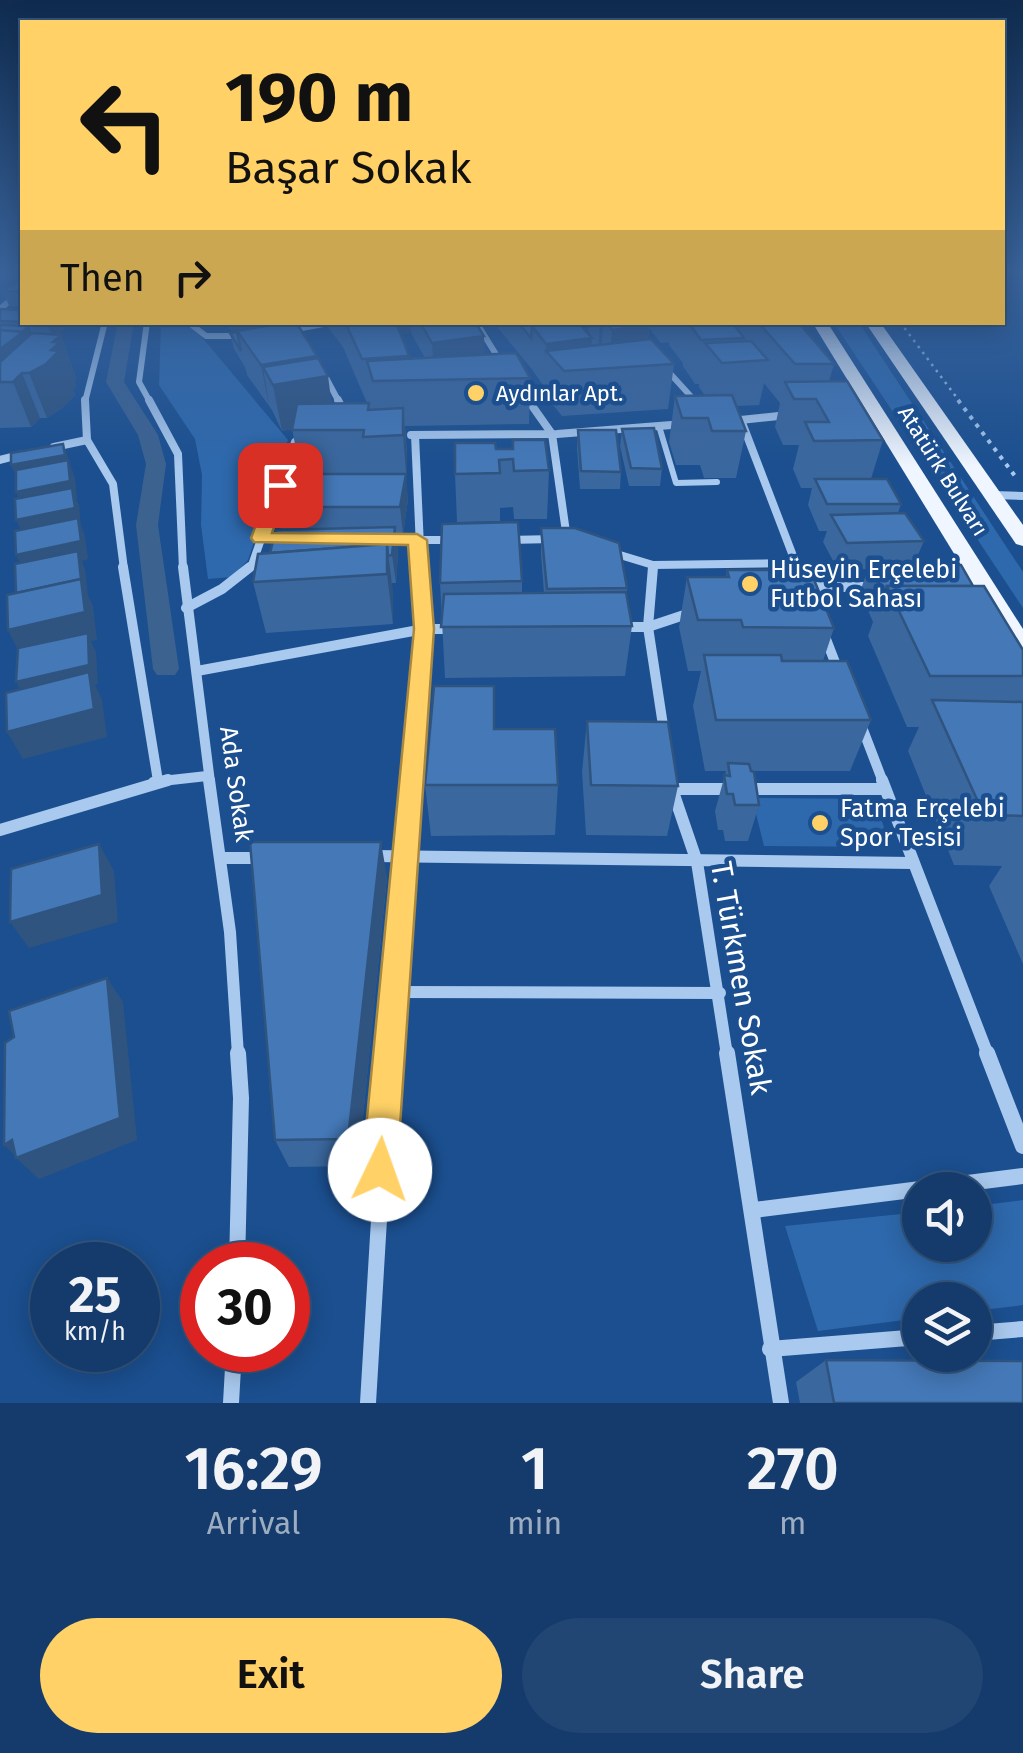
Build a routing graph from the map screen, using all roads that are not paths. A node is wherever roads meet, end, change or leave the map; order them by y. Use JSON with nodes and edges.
{"nodes":[{"id":1,"x":101,"y":336,"type":"edge"},
{"id":2,"x":145,"y":336,"type":"edge"},
{"id":3,"x":304,"y":336,"type":"edge"},
{"id":4,"x":485,"y":336,"type":"edge"},
{"id":5,"x":827,"y":336,"type":"edge"},
{"id":6,"x":882,"y":336,"type":"edge"},
{"id":7,"x":309,"y":346,"type":"edge"},
{"id":8,"x":318,"y":363,"type":"edge"},
{"id":9,"x":663,"y":365,"type":"edge"},
{"id":10,"x":509,"y":374,"type":"edge"},
{"id":11,"x":520,"y":389,"type":"edge"},
{"id":12,"x":700,"y":408,"type":"edge"},
{"id":13,"x":345,"y":414,"type":"edge"},
{"id":14,"x":793,"y":414,"type":"edge"},
{"id":15,"x":741,"y":420,"type":"junction"},
{"id":16,"x":726,"y":421,"type":"edge"},
{"id":17,"x":694,"y":423,"type":"edge"},
{"id":18,"x":659,"y":426,"type":"junction"},
{"id":19,"x":312,"y":432,"type":"edge"},
{"id":20,"x":400,"y":434,"type":"edge"},
{"id":21,"x":552,"y":434,"type":"junction"},
{"id":22,"x":415,"y":435,"type":"junction"},
{"id":23,"x":87,"y":440,"type":"junction"},
{"id":24,"x":0,"y":460,"type":"edge"},
{"id":25,"x":717,"y":482,"type":"dead end"},
{"id":26,"x":991,"y":495,"type":"junction"},
{"id":27,"x":1023,"y":496,"type":"edge"},
{"id":28,"x":260,"y":538,"type":"junction"},
{"id":29,"x":280,"y":538,"type":"edge"},
{"id":30,"x":568,"y":539,"type":"junction"},
{"id":31,"x":378,"y":540,"type":"edge"},
{"id":32,"x":417,"y":540,"type":"junction"},
{"id":33,"x":460,"y":540,"type":"edge"},
{"id":34,"x":496,"y":540,"type":"edge"},
{"id":35,"x":1023,"y":540,"type":"edge"},
{"id":36,"x":582,"y":544,"type":"edge"},
{"id":37,"x":597,"y":548,"type":"edge"},
{"id":38,"x":796,"y":563,"type":"junction"},
{"id":39,"x":653,"y":565,"type":"junction"},
{"id":40,"x":806,"y":587,"type":"junction"},
{"id":41,"x":895,"y":587,"type":"edge"},
{"id":42,"x":186,"y":608,"type":"junction"},
{"id":43,"x":706,"y":613,"type":"edge"},
{"id":44,"x":610,"y":627,"type":"edge"},
{"id":45,"x":648,"y":627,"type":"junction"},
{"id":46,"x":462,"y":628,"type":"edge"},
{"id":47,"x":424,"y":629,"type":"junction"},
{"id":48,"x":1023,"y":647,"type":"edge"},
{"id":49,"x":197,"y":671,"type":"junction"},
{"id":50,"x":845,"y":686,"type":"edge"},
{"id":51,"x":852,"y":704,"type":"edge"},
{"id":52,"x":667,"y":750,"type":"edge"},
{"id":53,"x":670,"y":770,"type":"edge"},
{"id":54,"x":207,"y":776,"type":"junction"},
{"id":55,"x":158,"y":782,"type":"junction"},
{"id":56,"x":672,"y":789,"type":"junction"},
{"id":57,"x":884,"y":789,"type":"junction"},
{"id":58,"x":0,"y":830,"type":"edge"},
{"id":59,"x":351,"y":856,"type":"edge"},
{"id":60,"x":407,"y":856,"type":"junction"},
{"id":61,"x":222,"y":858,"type":"junction"},
{"id":62,"x":277,"y":858,"type":"edge"},
{"id":63,"x":697,"y":862,"type":"junction"},
{"id":64,"x":912,"y":863,"type":"junction"},
{"id":65,"x":394,"y":992,"type":"junction"},
{"id":66,"x":720,"y":993,"type":"junction"},
{"id":67,"x":1023,"y":1146,"type":"edge"},
{"id":68,"x":1023,"y":1176,"type":"edge"},
{"id":69,"x":754,"y":1210,"type":"junction"},
{"id":70,"x":238,"y":1242,"type":"edge"},
{"id":71,"x":1023,"y":1329,"type":"edge"},
{"id":72,"x":992,"y":1332,"type":"edge"},
{"id":73,"x":902,"y":1338,"type":"edge"},
{"id":74,"x":770,"y":1349,"type":"junction"},
{"id":75,"x":233,"y":1372,"type":"edge"},
{"id":76,"x":231,"y":1403,"type":"edge"},
{"id":77,"x":368,"y":1403,"type":"edge"},
{"id":78,"x":781,"y":1403,"type":"edge"}],
"edges":[{"from":1,"to":23,"type":"street"},
{"from":2,"to":42,"type":"street","name":"Ada Sokak"},
{"from":3,"to":7,"type":"street"},
{"from":4,"to":10,"type":"street"},
{"from":5,"to":48,"type":"main road","name":"Atatürk Bulvarı"},
{"from":6,"to":26,"type":"main road","name":"Atatürk Bulvarı"},
{"from":8,"to":13,"type":"street"},
{"from":9,"to":12,"type":"street"},
{"from":11,"to":21,"type":"street"},
{"from":14,"to":15,"type":"street"},
{"from":15,"to":16,"type":"street"},
{"from":15,"to":38,"type":"street"},
{"from":17,"to":18,"type":"street"},
{"from":18,"to":21,"type":"street"},
{"from":18,"to":25,"type":"lane"},
{"from":19,"to":28,"type":"street"},
{"from":20,"to":22,"type":"street"},
{"from":21,"to":22,"type":"street"},
{"from":21,"to":30,"type":"street"},
{"from":22,"to":32,"type":"street"},
{"from":23,"to":24,"type":"street"},
{"from":23,"to":55,"type":"street"},
{"from":26,"to":27,"type":"street"},
{"from":26,"to":35,"type":"main road","name":"Atatürk Bulvarı"},
{"from":28,"to":29,"type":"street"},
{"from":28,"to":42,"type":"street"},
{"from":30,"to":34,"type":"street"},
{"from":30,"to":36,"type":"street"},
{"from":31,"to":32,"type":"street"},
{"from":32,"to":33,"type":"street"},
{"from":32,"to":47,"type":"street"},
{"from":37,"to":39,"type":"street"},
{"from":38,"to":39,"type":"street"},
{"from":38,"to":40,"type":"street"},
{"from":39,"to":45,"type":"street"},
{"from":40,"to":41,"type":"street"},
{"from":40,"to":50,"type":"street"},
{"from":42,"to":49,"type":"street","name":"Ada Sokak"},
{"from":43,"to":45,"type":"street"},
{"from":44,"to":45,"type":"street"},
{"from":45,"to":52,"type":"street"},
{"from":46,"to":47,"type":"street"},
{"from":47,"to":49,"type":"street"},
{"from":47,"to":60,"type":"street"},
{"from":49,"to":54,"type":"street","name":"Ada Sokak"},
{"from":51,"to":57,"type":"street"},
{"from":53,"to":56,"type":"street","name":"T. Türkmen Sokak"},
{"from":54,"to":55,"type":"street"},
{"from":54,"to":61,"type":"street","name":"Ada Sokak"},
{"from":55,"to":58,"type":"street"},
{"from":56,"to":57,"type":"street"},
{"from":56,"to":63,"type":"street","name":"T. Türkmen Sokak"},
{"from":57,"to":64,"type":"street"},
{"from":59,"to":60,"type":"street"},
{"from":60,"to":63,"type":"street"},
{"from":60,"to":65,"type":"street"},
{"from":61,"to":62,"type":"street"},
{"from":61,"to":70,"type":"street","name":"Ada Sokak"},
{"from":63,"to":64,"type":"street"},
{"from":63,"to":66,"type":"street","name":"T. Türkmen Sokak"},
{"from":64,"to":67,"type":"street"},
{"from":65,"to":66,"type":"street"},
{"from":65,"to":77,"type":"street"},
{"from":66,"to":69,"type":"street","name":"T. Türkmen Sokak"},
{"from":68,"to":69,"type":"street"},
{"from":69,"to":74,"type":"street","name":"T. Türkmen Sokak"},
{"from":71,"to":72,"type":"street"},
{"from":73,"to":74,"type":"street"},
{"from":74,"to":78,"type":"street","name":"T. Türkmen Sokak"},
{"from":75,"to":76,"type":"street"}]}
